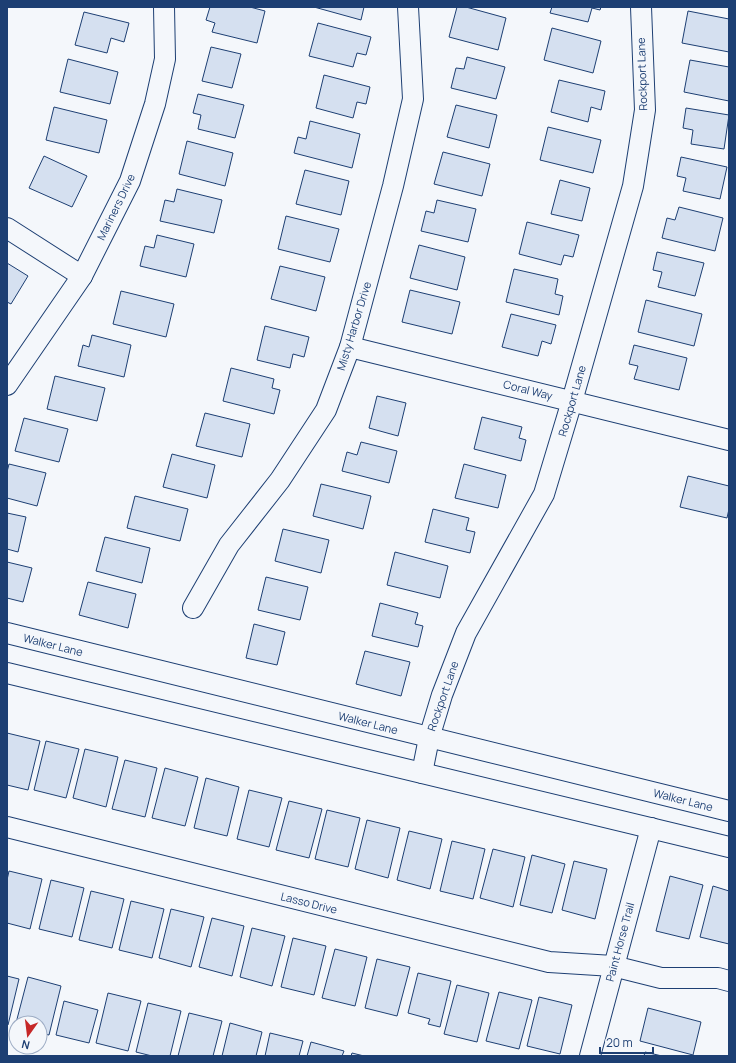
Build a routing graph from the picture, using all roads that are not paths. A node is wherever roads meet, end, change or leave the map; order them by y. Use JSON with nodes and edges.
{"nodes":[{"id":1,"x":164,"y":7,"type":"edge"},
{"id":2,"x":408,"y":7,"type":"edge"},
{"id":3,"x":640,"y":7,"type":"edge"},
{"id":4,"x":7,"y":228,"type":"edge"},
{"id":5,"x":82,"y":276,"type":"junction"},
{"id":6,"x":350,"y":347,"type":"junction"},
{"id":7,"x":7,"y":385,"type":"edge"},
{"id":8,"x":572,"y":401,"type":"junction"},
{"id":9,"x":729,"y":440,"type":"edge"},
{"id":10,"x":193,"y":608,"type":"dead end"},
{"id":11,"x":7,"y":634,"type":"edge"},
{"id":12,"x":7,"y":645,"type":"edge"},
{"id":13,"x":130,"y":664,"type":"junction"},
{"id":14,"x":7,"y":673,"type":"edge"},
{"id":15,"x":429,"y":738,"type":"junction"},
{"id":16,"x":424,"y":766,"type":"junction"},
{"id":17,"x":729,"y":811,"type":"edge"},
{"id":18,"x":7,"y":827,"type":"edge"},
{"id":19,"x":651,"y":828,"type":"junction"},
{"id":20,"x":729,"y":847,"type":"edge"},
{"id":21,"x":613,"y":966,"type":"junction"},
{"id":22,"x":729,"y":981,"type":"edge"},
{"id":23,"x":590,"y":1056,"type":"edge"}],
"edges":[{"from":1,"to":5,"type":"street","name":"Mariners Drive"},
{"from":2,"to":6,"type":"street","name":"Misty Harbor Drive"},
{"from":3,"to":8,"type":"street","name":"Rockport Lane"},
{"from":4,"to":5,"type":"street"},
{"from":5,"to":7,"type":"street","name":"Mariners Drive"},
{"from":6,"to":8,"type":"street","name":"Coral Way"},
{"from":6,"to":10,"type":"street","name":"Misty Harbor Drive"},
{"from":8,"to":9,"type":"street","name":"Coral Way"},
{"from":8,"to":15,"type":"street","name":"Rockport Lane"},
{"from":11,"to":13,"type":"street","name":"Walker Lane"},
{"from":12,"to":13,"type":"street"},
{"from":13,"to":15,"type":"street","name":"Walker Lane"},
{"from":14,"to":16,"type":"street"},
{"from":15,"to":16,"type":"street","name":"Rockport Lane"},
{"from":15,"to":17,"type":"street","name":"Walker Lane"},
{"from":16,"to":19,"type":"street"},
{"from":18,"to":21,"type":"street","name":"Lasso Drive"},
{"from":19,"to":20,"type":"street"},
{"from":19,"to":21,"type":"street","name":"Paint Horse Trail"},
{"from":21,"to":22,"type":"street","name":"Lasso Drive"},
{"from":21,"to":23,"type":"street","name":"Paint Horse Trail"}]}
